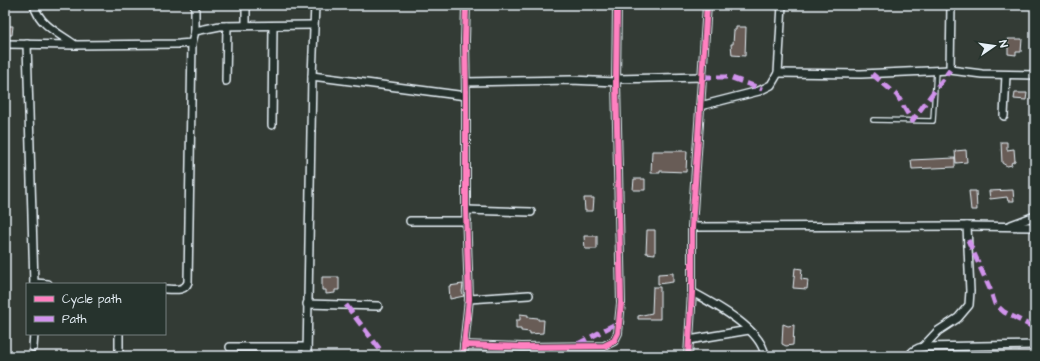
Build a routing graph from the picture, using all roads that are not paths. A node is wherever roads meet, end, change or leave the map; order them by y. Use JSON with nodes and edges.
{"nodes":[{"id":1,"x":34,"y":5,"type":"edge"},
{"id":2,"x":195,"y":5,"type":"edge"},
{"id":3,"x":246,"y":5,"type":"edge"},
{"id":4,"x":315,"y":5,"type":"edge"},
{"id":5,"x":466,"y":5,"type":"edge"},
{"id":6,"x":617,"y":5,"type":"edge"},
{"id":7,"x":707,"y":5,"type":"edge"},
{"id":8,"x":782,"y":5,"type":"edge"},
{"id":9,"x":951,"y":5,"type":"edge"},
{"id":10,"x":313,"y":25,"type":"junction"},
{"id":11,"x":227,"y":26,"type":"junction"},
{"id":12,"x":246,"y":26,"type":"junction"},
{"id":13,"x":273,"y":26,"type":"junction"},
{"id":14,"x":195,"y":31,"type":"junction"},
{"id":15,"x":192,"y":43,"type":"junction"},
{"id":16,"x":5,"y":44,"type":"edge"},
{"id":17,"x":27,"y":44,"type":"junction"},
{"id":18,"x":75,"y":45,"type":"junction"},
{"id":19,"x":936,"y":70,"type":"junction"},
{"id":20,"x":950,"y":70,"type":"junction"},
{"id":21,"x":778,"y":73,"type":"junction"},
{"id":22,"x":1006,"y":75,"type":"junction"},
{"id":23,"x":1035,"y":75,"type":"edge"},
{"id":24,"x":312,"y":76,"type":"junction"},
{"id":25,"x":702,"y":77,"type":"junction"},
{"id":26,"x":226,"y":81,"type":"dead end"},
{"id":27,"x":616,"y":81,"type":"junction"},
{"id":28,"x":466,"y":82,"type":"junction"},
{"id":29,"x":466,"y":96,"type":"junction"},
{"id":30,"x":700,"y":106,"type":"junction"},
{"id":31,"x":1004,"y":116,"type":"dead end"},
{"id":32,"x":873,"y":120,"type":"dead end"},
{"id":33,"x":272,"y":125,"type":"dead end"},
{"id":34,"x":466,"y":210,"type":"junction"},
{"id":35,"x":531,"y":212,"type":"dead end"},
{"id":36,"x":1035,"y":216,"type":"edge"},
{"id":37,"x":410,"y":221,"type":"dead end"},
{"id":38,"x":467,"y":221,"type":"junction"},
{"id":39,"x":967,"y":226,"type":"junction"},
{"id":40,"x":1008,"y":226,"type":"junction"},
{"id":41,"x":692,"y":227,"type":"junction"},
{"id":42,"x":1035,"y":227,"type":"edge"},
{"id":43,"x":34,"y":283,"type":"edge"},
{"id":44,"x":166,"y":289,"type":"edge"},
{"id":45,"x":692,"y":292,"type":"junction"},
{"id":46,"x":529,"y":295,"type":"dead end"},
{"id":47,"x":469,"y":299,"type":"junction"},
{"id":48,"x":307,"y":304,"type":"junction"},
{"id":49,"x":378,"y":306,"type":"dead end"},
{"id":50,"x":748,"y":330,"type":"junction"},
{"id":51,"x":34,"y":335,"type":"edge"},
{"id":52,"x":119,"y":335,"type":"edge"},
{"id":53,"x":689,"y":340,"type":"junction"},
{"id":54,"x":464,"y":345,"type":"junction"},
{"id":55,"x":1035,"y":345,"type":"edge"},
{"id":56,"x":34,"y":347,"type":"dead end"},
{"id":57,"x":230,"y":347,"type":"dead end"},
{"id":58,"x":307,"y":347,"type":"junction"},
{"id":59,"x":923,"y":347,"type":"junction"},
{"id":60,"x":119,"y":356,"type":"edge"},
{"id":61,"x":307,"y":356,"type":"edge"},
{"id":62,"x":463,"y":356,"type":"edge"},
{"id":63,"x":688,"y":356,"type":"edge"},
{"id":64,"x":765,"y":356,"type":"edge"},
{"id":65,"x":910,"y":356,"type":"edge"}],
"edges":[{"from":1,"to":18,"type":"street"},
{"from":2,"to":14,"type":"street"},
{"from":3,"to":12,"type":"street"},
{"from":4,"to":10,"type":"street"},
{"from":5,"to":28,"type":"street"},
{"from":6,"to":27,"type":"street"},
{"from":7,"to":25,"type":"street"},
{"from":8,"to":21,"type":"street"},
{"from":9,"to":20,"type":"street"},
{"from":10,"to":13,"type":"street"},
{"from":10,"to":24,"type":"street"},
{"from":11,"to":12,"type":"street"},
{"from":11,"to":14,"type":"street"},
{"from":11,"to":26,"type":"street"},
{"from":12,"to":13,"type":"street"},
{"from":13,"to":33,"type":"street"},
{"from":14,"to":15,"type":"street"},
{"from":15,"to":18,"type":"street"},
{"from":15,"to":44,"type":"street"},
{"from":16,"to":17,"type":"street"},
{"from":17,"to":18,"type":"street"},
{"from":17,"to":43,"type":"street"},
{"from":19,"to":20,"type":"street"},
{"from":19,"to":21,"type":"street"},
{"from":19,"to":32,"type":"lane"},
{"from":20,"to":22,"type":"street"},
{"from":21,"to":30,"type":"street"},
{"from":22,"to":23,"type":"street"},
{"from":22,"to":31,"type":"street"},
{"from":24,"to":29,"type":"street"},
{"from":24,"to":48,"type":"street"},
{"from":25,"to":27,"type":"street"},
{"from":25,"to":30,"type":"street"},
{"from":27,"to":28,"type":"street"},
{"from":27,"to":54,"type":"street"},
{"from":28,"to":29,"type":"street"},
{"from":29,"to":34,"type":"street"},
{"from":30,"to":41,"type":"street"},
{"from":34,"to":35,"type":"street"},
{"from":34,"to":38,"type":"street"},
{"from":36,"to":40,"type":"street"},
{"from":37,"to":38,"type":"street"},
{"from":38,"to":47,"type":"street"},
{"from":39,"to":40,"type":"street"},
{"from":39,"to":41,"type":"street"},
{"from":39,"to":59,"type":"street"},
{"from":40,"to":42,"type":"street"},
{"from":41,"to":45,"type":"street"},
{"from":45,"to":50,"type":"street"},
{"from":45,"to":53,"type":"street"},
{"from":46,"to":47,"type":"street"},
{"from":47,"to":54,"type":"street"},
{"from":48,"to":49,"type":"street"},
{"from":48,"to":58,"type":"street"},
{"from":50,"to":53,"type":"street"},
{"from":50,"to":64,"type":"street"},
{"from":51,"to":56,"type":"street"},
{"from":52,"to":60,"type":"street"},
{"from":53,"to":63,"type":"street"},
{"from":54,"to":62,"type":"street"},
{"from":55,"to":59,"type":"street"},
{"from":57,"to":58,"type":"street"},
{"from":58,"to":61,"type":"street"},
{"from":59,"to":65,"type":"street"}]}
